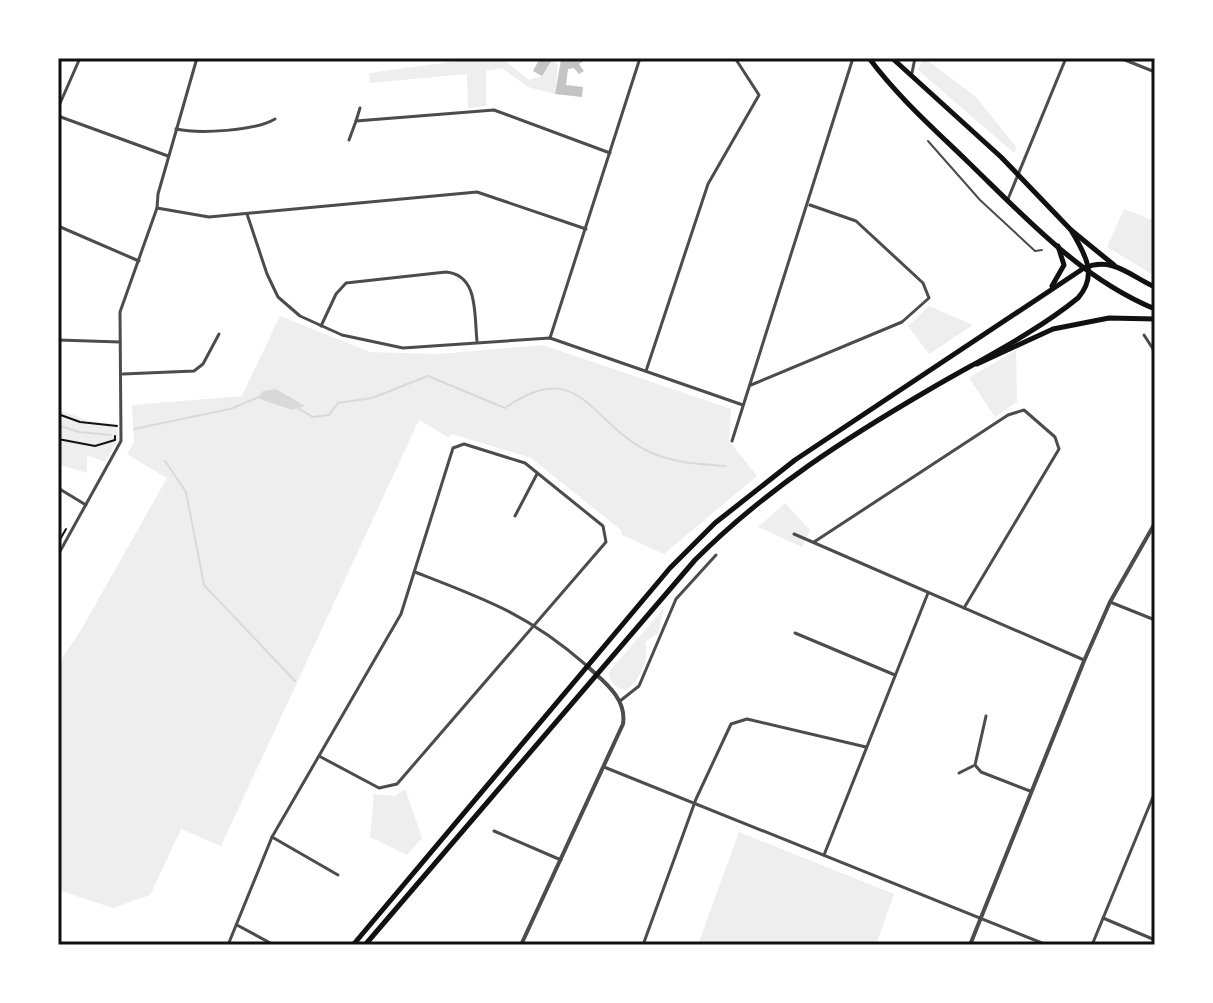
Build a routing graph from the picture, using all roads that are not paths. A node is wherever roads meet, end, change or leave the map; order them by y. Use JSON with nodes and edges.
{"nodes":[{"id":1,"x":80,"y":58,"type":"edge"},
{"id":2,"x":197,"y":58,"type":"edge"},
{"id":3,"x":640,"y":58,"type":"edge"},
{"id":4,"x":735,"y":58,"type":"edge"},
{"id":5,"x":853,"y":58,"type":"edge"},
{"id":6,"x":869,"y":58,"type":"edge"},
{"id":7,"x":892,"y":58,"type":"edge"},
{"id":8,"x":915,"y":58,"type":"edge"},
{"id":9,"x":1066,"y":58,"type":"edge"},
{"id":10,"x":1120,"y":58,"type":"edge"},
{"id":11,"x":1155,"y":72,"type":"edge"},
{"id":12,"x":914,"y":81,"type":"junction"},
{"id":13,"x":58,"y":108,"type":"edge"},
{"id":14,"x":360,"y":108,"type":"dead end"},
{"id":15,"x":58,"y":116,"type":"edge"},
{"id":16,"x":275,"y":119,"type":"dead end"},
{"id":17,"x":356,"y":121,"type":"junction"},
{"id":18,"x":176,"y":129,"type":"junction"},
{"id":19,"x":349,"y":140,"type":"dead end"},
{"id":20,"x":928,"y":141,"type":"dead end"},
{"id":21,"x":610,"y":153,"type":"junction"},
{"id":22,"x":168,"y":156,"type":"junction"},
{"id":23,"x":1018,"y":174,"type":"junction"},
{"id":24,"x":1007,"y":200,"type":"junction"},
{"id":25,"x":809,"y":204,"type":"junction"},
{"id":26,"x":157,"y":208,"type":"junction"},
{"id":27,"x":247,"y":214,"type":"junction"},
{"id":28,"x":58,"y":226,"type":"edge"},
{"id":29,"x":586,"y":229,"type":"junction"},
{"id":30,"x":1071,"y":230,"type":"junction"},
{"id":31,"x":1058,"y":246,"type":"junction"},
{"id":32,"x":1042,"y":250,"type":"dead end"},
{"id":33,"x":139,"y":261,"type":"junction"},
{"id":34,"x":1114,"y":265,"type":"junction"},
{"id":35,"x":1087,"y":269,"type":"junction"},
{"id":36,"x":1155,"y":287,"type":"edge"},
{"id":37,"x":1046,"y":293,"type":"junction"},
{"id":38,"x":1155,"y":309,"type":"edge"},
{"id":39,"x":1155,"y":319,"type":"edge"},
{"id":40,"x":321,"y":326,"type":"junction"},
{"id":41,"x":219,"y":334,"type":"dead end"},
{"id":42,"x":1144,"y":335,"type":"dead end"},
{"id":43,"x":550,"y":338,"type":"junction"},
{"id":44,"x":58,"y":340,"type":"edge"},
{"id":45,"x":120,"y":342,"type":"junction"},
{"id":46,"x":477,"y":342,"type":"junction"},
{"id":47,"x":1155,"y":352,"type":"edge"},
{"id":48,"x":965,"y":369,"type":"junction"},
{"id":49,"x":646,"y":371,"type":"junction"},
{"id":50,"x":123,"y":374,"type":"junction"},
{"id":51,"x":751,"y":385,"type":"junction"},
{"id":52,"x":743,"y":405,"type":"junction"},
{"id":53,"x":732,"y":441,"type":"dead end"},
{"id":54,"x":537,"y":474,"type":"junction"},
{"id":55,"x":58,"y":488,"type":"edge"},
{"id":56,"x":86,"y":506,"type":"junction"},
{"id":57,"x":515,"y":516,"type":"dead end"},
{"id":58,"x":1155,"y":523,"type":"edge"},
{"id":59,"x":794,"y":534,"type":"dead end"},
{"id":60,"x":814,"y":542,"type":"junction"},
{"id":61,"x":58,"y":555,"type":"edge"},
{"id":62,"x":716,"y":555,"type":"dead end"},
{"id":63,"x":415,"y":572,"type":"junction"},
{"id":64,"x":928,"y":593,"type":"junction"},
{"id":65,"x":1110,"y":602,"type":"junction"},
{"id":66,"x":964,"y":608,"type":"junction"},
{"id":67,"x":1155,"y":620,"type":"edge"},
{"id":68,"x":536,"y":623,"type":"junction"},
{"id":69,"x":795,"y":633,"type":"dead end"},
{"id":70,"x":1084,"y":661,"type":"junction"},
{"id":71,"x":587,"y":666,"type":"junction"},
{"id":72,"x":597,"y":675,"type":"junction"},
{"id":73,"x":895,"y":675,"type":"junction"},
{"id":74,"x":620,"y":701,"type":"junction"},
{"id":75,"x":986,"y":716,"type":"dead end"},
{"id":76,"x":866,"y":747,"type":"junction"},
{"id":77,"x":319,"y":756,"type":"junction"},
{"id":78,"x":975,"y":765,"type":"junction"},
{"id":79,"x":604,"y":767,"type":"junction"},
{"id":80,"x":959,"y":773,"type":"dead end"},
{"id":81,"x":1030,"y":791,"type":"junction"},
{"id":82,"x":1155,"y":792,"type":"edge"},
{"id":83,"x":695,"y":804,"type":"junction"},
{"id":84,"x":494,"y":831,"type":"dead end"},
{"id":85,"x":272,"y":837,"type":"junction"},
{"id":86,"x":824,"y":855,"type":"junction"},
{"id":87,"x":561,"y":860,"type":"junction"},
{"id":88,"x":338,"y":875,"type":"dead end"},
{"id":89,"x":980,"y":918,"type":"junction"},
{"id":90,"x":1103,"y":918,"type":"junction"},
{"id":91,"x":237,"y":925,"type":"junction"},
{"id":92,"x":1155,"y":940,"type":"edge"},
{"id":93,"x":228,"y":945,"type":"edge"},
{"id":94,"x":274,"y":945,"type":"edge"},
{"id":95,"x":353,"y":945,"type":"edge"},
{"id":96,"x":365,"y":945,"type":"edge"},
{"id":97,"x":521,"y":945,"type":"edge"},
{"id":98,"x":643,"y":945,"type":"edge"},
{"id":99,"x":970,"y":945,"type":"edge"},
{"id":100,"x":1047,"y":945,"type":"edge"},
{"id":101,"x":1092,"y":945,"type":"edge"}],
"edges":[{"from":1,"to":13,"type":"street"},
{"from":2,"to":18,"type":"street"},
{"from":3,"to":21,"type":"street"},
{"from":4,"to":49,"type":"street"},
{"from":5,"to":25,"type":"street"},
{"from":6,"to":24,"type":"main road"},
{"from":7,"to":12,"type":"main road"},
{"from":8,"to":12,"type":"street"},
{"from":9,"to":23,"type":"street"},
{"from":10,"to":11,"type":"street"},
{"from":12,"to":23,"type":"main road"},
{"from":14,"to":17,"type":"street"},
{"from":15,"to":22,"type":"street"},
{"from":16,"to":18,"type":"street"},
{"from":17,"to":19,"type":"street"},
{"from":17,"to":21,"type":"street"},
{"from":18,"to":22,"type":"street"},
{"from":20,"to":32,"type":"lane"},
{"from":21,"to":29,"type":"street"},
{"from":22,"to":26,"type":"street"},
{"from":23,"to":24,"type":"street"},
{"from":23,"to":30,"type":"main road"},
{"from":24,"to":31,"type":"main road"},
{"from":25,"to":51,"type":"street"},
{"from":25,"to":51,"type":"street"},
{"from":26,"to":27,"type":"street"},
{"from":26,"to":33,"type":"street"},
{"from":27,"to":29,"type":"street"},
{"from":27,"to":40,"type":"street"},
{"from":28,"to":33,"type":"street"},
{"from":29,"to":43,"type":"street"},
{"from":30,"to":34,"type":"main road"},
{"from":30,"to":35,"type":"main road"},
{"from":31,"to":35,"type":"main road"},
{"from":31,"to":37,"type":"main road"},
{"from":33,"to":45,"type":"street"},
{"from":34,"to":35,"type":"main road"},
{"from":34,"to":36,"type":"main road"},
{"from":35,"to":37,"type":"main road"},
{"from":35,"to":38,"type":"main road"},
{"from":35,"to":48,"type":"main road"},
{"from":37,"to":71,"type":"main road"},
{"from":39,"to":48,"type":"main road"},
{"from":40,"to":46,"type":"street"},
{"from":40,"to":46,"type":"street"},
{"from":41,"to":50,"type":"street"},
{"from":42,"to":47,"type":"street"},
{"from":43,"to":46,"type":"street"},
{"from":43,"to":49,"type":"street"},
{"from":44,"to":45,"type":"street"},
{"from":45,"to":50,"type":"street"},
{"from":48,"to":72,"type":"main road"},
{"from":49,"to":52,"type":"street"},
{"from":50,"to":56,"type":"street"},
{"from":51,"to":52,"type":"street"},
{"from":52,"to":53,"type":"street"},
{"from":54,"to":57,"type":"street"},
{"from":54,"to":63,"type":"street"},
{"from":54,"to":68,"type":"street"},
{"from":55,"to":56,"type":"street"},
{"from":56,"to":61,"type":"street"},
{"from":58,"to":65,"type":"street"},
{"from":59,"to":60,"type":"street"},
{"from":60,"to":64,"type":"street"},
{"from":60,"to":66,"type":"street"},
{"from":62,"to":74,"type":"street"},
{"from":63,"to":68,"type":"street"},
{"from":63,"to":77,"type":"street"},
{"from":64,"to":66,"type":"street"},
{"from":64,"to":73,"type":"street"},
{"from":65,"to":67,"type":"street"},
{"from":65,"to":70,"type":"street"},
{"from":66,"to":70,"type":"street"},
{"from":68,"to":71,"type":"street"},
{"from":68,"to":77,"type":"street"},
{"from":69,"to":73,"type":"street"},
{"from":70,"to":81,"type":"street"},
{"from":71,"to":72,"type":"street"},
{"from":71,"to":95,"type":"main road"},
{"from":72,"to":74,"type":"street"},
{"from":72,"to":96,"type":"main road"},
{"from":73,"to":76,"type":"street"},
{"from":74,"to":79,"type":"street"},
{"from":75,"to":78,"type":"street"},
{"from":76,"to":83,"type":"street"},
{"from":76,"to":86,"type":"street"},
{"from":77,"to":85,"type":"street"},
{"from":78,"to":80,"type":"street"},
{"from":78,"to":81,"type":"street"},
{"from":79,"to":83,"type":"street"},
{"from":79,"to":87,"type":"street"},
{"from":81,"to":89,"type":"street"},
{"from":82,"to":90,"type":"street"},
{"from":83,"to":86,"type":"street"},
{"from":83,"to":98,"type":"street"},
{"from":84,"to":87,"type":"street"},
{"from":85,"to":88,"type":"street"},
{"from":85,"to":91,"type":"street"},
{"from":86,"to":89,"type":"street"},
{"from":87,"to":97,"type":"street"},
{"from":89,"to":99,"type":"street"},
{"from":89,"to":100,"type":"street"},
{"from":90,"to":92,"type":"street"},
{"from":90,"to":101,"type":"street"},
{"from":91,"to":93,"type":"street"},
{"from":91,"to":94,"type":"street"}]}
